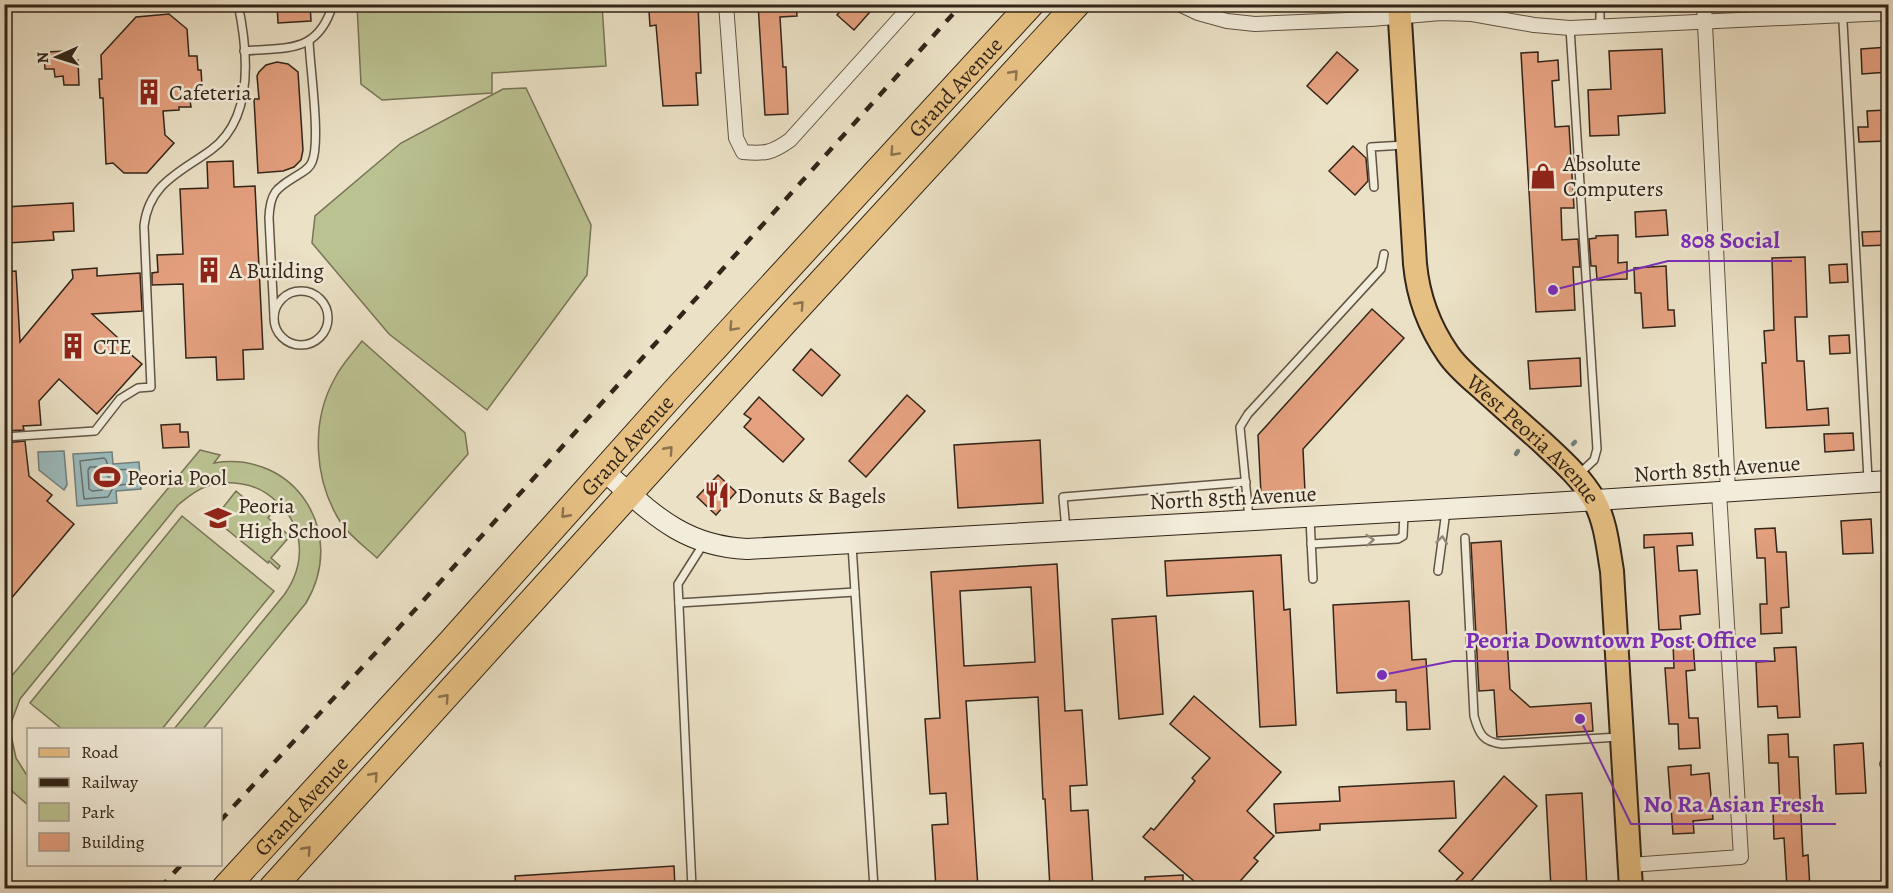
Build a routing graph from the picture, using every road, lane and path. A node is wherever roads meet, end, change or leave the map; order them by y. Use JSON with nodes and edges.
{"nodes":[{"id":1,"x":238,"y":4,"type":"edge"},
{"id":2,"x":333,"y":4,"type":"edge"},
{"id":3,"x":726,"y":4,"type":"edge"},
{"id":4,"x":910,"y":4,"type":"edge"},
{"id":5,"x":1031,"y":4,"type":"edge"},
{"id":6,"x":1077,"y":4,"type":"edge"},
{"id":7,"x":1179,"y":4,"type":"edge"},
{"id":8,"x":1599,"y":4,"type":"edge"},
{"id":9,"x":1704,"y":4,"type":"edge"},
{"id":10,"x":1842,"y":10,"type":"edge"},
{"id":11,"x":1400,"y":11,"type":"edge"},
{"id":12,"x":1888,"y":13,"type":"edge"},
{"id":13,"x":1704,"y":22,"type":"junction"},
{"id":14,"x":1600,"y":27,"type":"junction"},
{"id":15,"x":1570,"y":28,"type":"junction"},
{"id":16,"x":309,"y":41,"type":"junction"},
{"id":17,"x":244,"y":51,"type":"junction"},
{"id":18,"x":948,"y":94,"type":"junction"},
{"id":19,"x":975,"y":117,"type":"junction"},
{"id":20,"x":1407,"y":145,"type":"junction"},
{"id":21,"x":1374,"y":187,"type":"dead end"},
{"id":22,"x":1384,"y":254,"type":"dead end"},
{"id":23,"x":274,"y":315,"type":"junction"},
{"id":24,"x":4,"y":437,"type":"edge"},
{"id":25,"x":604,"y":471,"type":"junction"},
{"id":26,"x":1577,"y":477,"type":"junction"},
{"id":27,"x":1888,"y":481,"type":"edge"},
{"id":28,"x":1246,"y":482,"type":"junction"},
{"id":29,"x":1868,"y":482,"type":"junction"},
{"id":30,"x":1723,"y":492,"type":"junction"},
{"id":31,"x":630,"y":493,"type":"junction"},
{"id":32,"x":1594,"y":500,"type":"junction"},
{"id":33,"x":1446,"y":508,"type":"junction"},
{"id":34,"x":1404,"y":511,"type":"junction"},
{"id":35,"x":1310,"y":516,"type":"junction"},
{"id":36,"x":1250,"y":520,"type":"junction"},
{"id":37,"x":1066,"y":530,"type":"junction"},
{"id":38,"x":1465,"y":538,"type":"dead end"},
{"id":39,"x":852,"y":542,"type":"junction"},
{"id":40,"x":704,"y":543,"type":"junction"},
{"id":41,"x":1311,"y":544,"type":"junction"},
{"id":42,"x":1438,"y":571,"type":"dead end"},
{"id":43,"x":1313,"y":579,"type":"dead end"},
{"id":44,"x":855,"y":592,"type":"junction"},
{"id":45,"x":679,"y":603,"type":"junction"},
{"id":46,"x":383,"y":715,"type":"junction"},
{"id":47,"x":1622,"y":737,"type":"junction"},
{"id":48,"x":406,"y":741,"type":"junction"},
{"id":49,"x":1630,"y":865,"type":"junction"},
{"id":50,"x":225,"y":888,"type":"edge"},
{"id":51,"x":272,"y":888,"type":"edge"},
{"id":52,"x":692,"y":888,"type":"edge"},
{"id":53,"x":874,"y":888,"type":"edge"},
{"id":54,"x":1631,"y":888,"type":"edge"}],
"edges":[{"from":1,"to":17,"type":"lane"},
{"from":2,"to":16,"type":"lane"},
{"from":3,"to":4,"type":"street"},
{"from":5,"to":18,"type":"highway","name":"Grand Avenue"},
{"from":19,"to":6,"type":"highway","name":"Grand Avenue","one_way":true},
{"from":7,"to":11,"type":"street"},
{"from":8,"to":14,"type":"lane"},
{"from":9,"to":13,"type":"street"},
{"from":10,"to":12,"type":"street"},
{"from":10,"to":13,"type":"street"},
{"from":10,"to":29,"type":"lane"},
{"from":11,"to":15,"type":"street"},
{"from":11,"to":20,"type":"main road","name":"West Peoria Avenue"},
{"from":13,"to":14,"type":"street"},
{"from":13,"to":30,"type":"street"},
{"from":14,"to":15,"type":"street"},
{"from":15,"to":26,"type":"lane"},
{"from":16,"to":17,"type":"lane"},
{"from":16,"to":23,"type":"lane"},
{"from":17,"to":24,"type":"lane"},
{"from":18,"to":19,"type":"highway"},
{"from":18,"to":25,"type":"highway","name":"Grand Avenue","one_way":true},
{"from":31,"to":19,"type":"highway","name":"Grand Avenue","one_way":true},
{"from":20,"to":21,"type":"lane"},
{"from":20,"to":26,"type":"main road","name":"West Peoria Avenue"},
{"from":22,"to":28,"type":"lane"},
{"from":23,"to":23,"type":"lane"},
{"from":25,"to":31,"type":"street","name":"North 85th Avenue"},
{"from":25,"to":46,"type":"highway","name":"Grand Avenue","one_way":true},
{"from":26,"to":32,"type":"main road","name":"West Peoria Avenue"},
{"from":27,"to":29,"type":"street","name":"North 85th Avenue"},
{"from":28,"to":36,"type":"lane"},
{"from":28,"to":37,"type":"lane"},
{"from":29,"to":30,"type":"street","name":"North 85th Avenue"},
{"from":30,"to":32,"type":"street","name":"North 85th Avenue"},
{"from":30,"to":49,"type":"street"},
{"from":31,"to":40,"type":"street","name":"North 85th Avenue"},
{"from":48,"to":31,"type":"highway","name":"Grand Avenue","one_way":true},
{"from":32,"to":33,"type":"street","name":"North 85th Avenue"},
{"from":32,"to":47,"type":"main road","name":"West Peoria Avenue"},
{"from":33,"to":34,"type":"street","name":"North 85th Avenue"},
{"from":42,"to":33,"type":"lane","one_way":true},
{"from":34,"to":35,"type":"street","name":"North 85th Avenue"},
{"from":41,"to":34,"type":"lane","one_way":true},
{"from":35,"to":36,"type":"street","name":"North 85th Avenue"},
{"from":35,"to":41,"type":"lane"},
{"from":36,"to":37,"type":"street","name":"North 85th Avenue"},
{"from":37,"to":39,"type":"street","name":"North 85th Avenue"},
{"from":38,"to":47,"type":"lane"},
{"from":39,"to":40,"type":"street","name":"North 85th Avenue"},
{"from":39,"to":44,"type":"lane"},
{"from":40,"to":45,"type":"lane"},
{"from":41,"to":43,"type":"lane"},
{"from":44,"to":45,"type":"lane"},
{"from":44,"to":53,"type":"lane"},
{"from":45,"to":52,"type":"lane"},
{"from":46,"to":48,"type":"highway"},
{"from":46,"to":50,"type":"highway","name":"Grand Avenue"},
{"from":47,"to":49,"type":"main road","name":"West Peoria Avenue"},
{"from":51,"to":48,"type":"highway","name":"Grand Avenue","one_way":true},
{"from":49,"to":54,"type":"main road","name":"West Peoria Avenue"}]}
